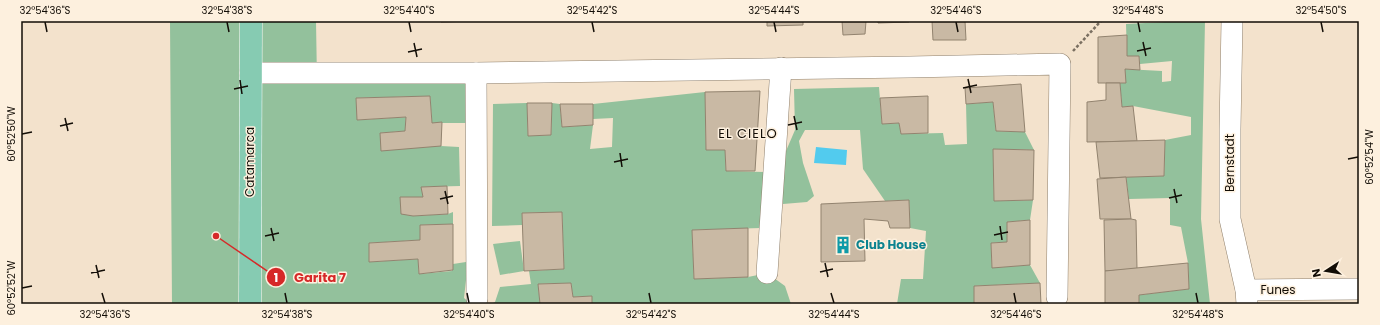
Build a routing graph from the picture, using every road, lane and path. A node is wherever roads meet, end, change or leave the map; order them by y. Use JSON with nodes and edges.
{"nodes":[{"id":1,"x":251,"y":21,"type":"edge"},
{"id":2,"x":1101,"y":21,"type":"edge"},
{"id":3,"x":1232,"y":21,"type":"edge"},
{"id":4,"x":1060,"y":64,"type":"junction"},
{"id":5,"x":781,"y":68,"type":"junction"},
{"id":6,"x":250,"y":73,"type":"junction"},
{"id":7,"x":476,"y":73,"type":"junction"},
{"id":8,"x":767,"y":273,"type":"dead end"},
{"id":9,"x":1359,"y":290,"type":"edge"},
{"id":10,"x":1057,"y":297,"type":"dead end"},
{"id":11,"x":1246,"y":297,"type":"edge"},
{"id":12,"x":477,"y":298,"type":"dead end"},
{"id":13,"x":250,"y":304,"type":"edge"}],
"edges":[{"from":1,"to":6,"type":"main road","name":"Catamarca"},
{"from":2,"to":4,"type":"path"},
{"from":3,"to":11,"type":"street","name":"Bernstadt"},
{"from":4,"to":5,"type":"street"},
{"from":4,"to":10,"type":"street"},
{"from":5,"to":7,"type":"street"},
{"from":5,"to":8,"type":"street"},
{"from":6,"to":7,"type":"street"},
{"from":6,"to":13,"type":"main road","name":"Catamarca"},
{"from":7,"to":12,"type":"street"},
{"from":9,"to":11,"type":"street","name":"Funes"}]}
